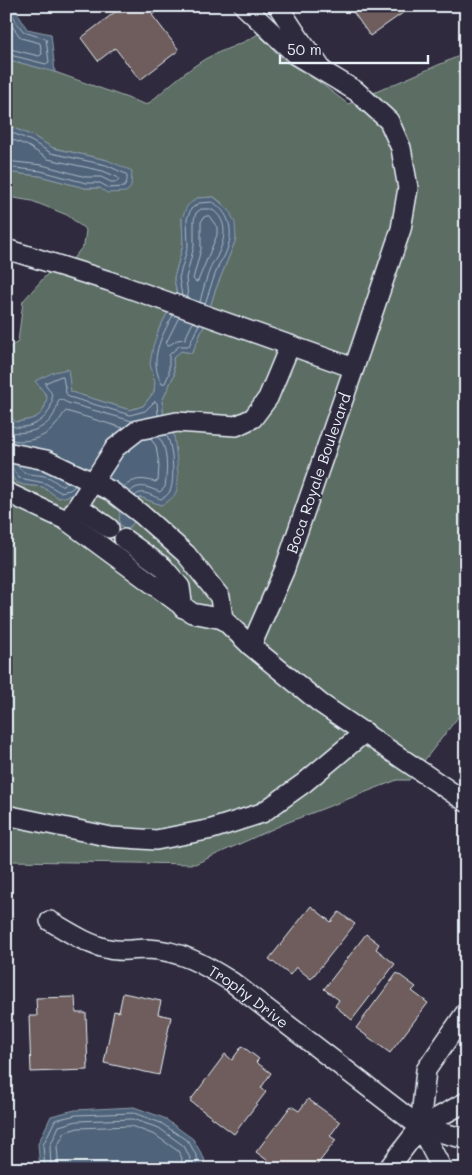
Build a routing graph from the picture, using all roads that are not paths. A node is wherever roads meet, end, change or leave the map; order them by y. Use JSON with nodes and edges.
{"nodes":[{"id":1,"x":244,"y":6,"type":"edge"},
{"id":2,"x":278,"y":6,"type":"edge"},
{"id":3,"x":325,"y":72,"type":"junction"},
{"id":4,"x":6,"y":249,"type":"edge"},
{"id":5,"x":290,"y":345,"type":"junction"},
{"id":6,"x":354,"y":368,"type":"junction"},
{"id":7,"x":6,"y":452,"type":"edge"},
{"id":8,"x":93,"y":482,"type":"junction"},
{"id":9,"x":6,"y":492,"type":"edge"},
{"id":10,"x":78,"y":506,"type":"junction"},
{"id":11,"x":68,"y":522,"type":"junction"},
{"id":12,"x":177,"y":547,"type":"junction"},
{"id":13,"x":163,"y":567,"type":"junction"},
{"id":14,"x":183,"y":608,"type":"junction"},
{"id":15,"x":223,"y":619,"type":"junction"},
{"id":16,"x":250,"y":646,"type":"junction"},
{"id":17,"x":365,"y":732,"type":"junction"},
{"id":18,"x":466,"y":802,"type":"edge"},
{"id":19,"x":6,"y":815,"type":"edge"},
{"id":20,"x":50,"y":921,"type":"dead end"},
{"id":21,"x":466,"y":1012,"type":"edge"},
{"id":22,"x":466,"y":1102,"type":"edge"},
{"id":23,"x":420,"y":1127,"type":"junction"},
{"id":24,"x":466,"y":1139,"type":"edge"},
{"id":25,"x":388,"y":1169,"type":"edge"},
{"id":26,"x":442,"y":1169,"type":"edge"}],
"edges":[{"from":1,"to":3,"type":"street","name":"Boca Royale Boulevard"},
{"from":2,"to":3,"type":"street","name":"Boca Royale Boulevard"},
{"from":3,"to":6,"type":"street","name":"Boca Royale Boulevard"},
{"from":4,"to":5,"type":"street"},
{"from":5,"to":6,"type":"street"},
{"from":5,"to":8,"type":"street"},
{"from":6,"to":16,"type":"street","name":"Boca Royale Boulevard"},
{"from":7,"to":8,"type":"street"},
{"from":8,"to":10,"type":"street"},
{"from":8,"to":12,"type":"street"},
{"from":9,"to":11,"type":"street"},
{"from":10,"to":11,"type":"street"},
{"from":10,"to":13,"type":"street"},
{"from":11,"to":14,"type":"street"},
{"from":12,"to":13,"type":"street"},
{"from":12,"to":15,"type":"street"},
{"from":13,"to":14,"type":"street"},
{"from":14,"to":15,"type":"street"},
{"from":15,"to":16,"type":"street"},
{"from":16,"to":17,"type":"street"},
{"from":17,"to":18,"type":"street"},
{"from":17,"to":19,"type":"street"},
{"from":20,"to":23,"type":"street","name":"Trophy Drive"},
{"from":21,"to":23,"type":"street"},
{"from":22,"to":23,"type":"street"},
{"from":23,"to":24,"type":"street","name":"Trophy Drive"},
{"from":23,"to":25,"type":"street"},
{"from":23,"to":26,"type":"street","name":"Trophy Drive"}]}
